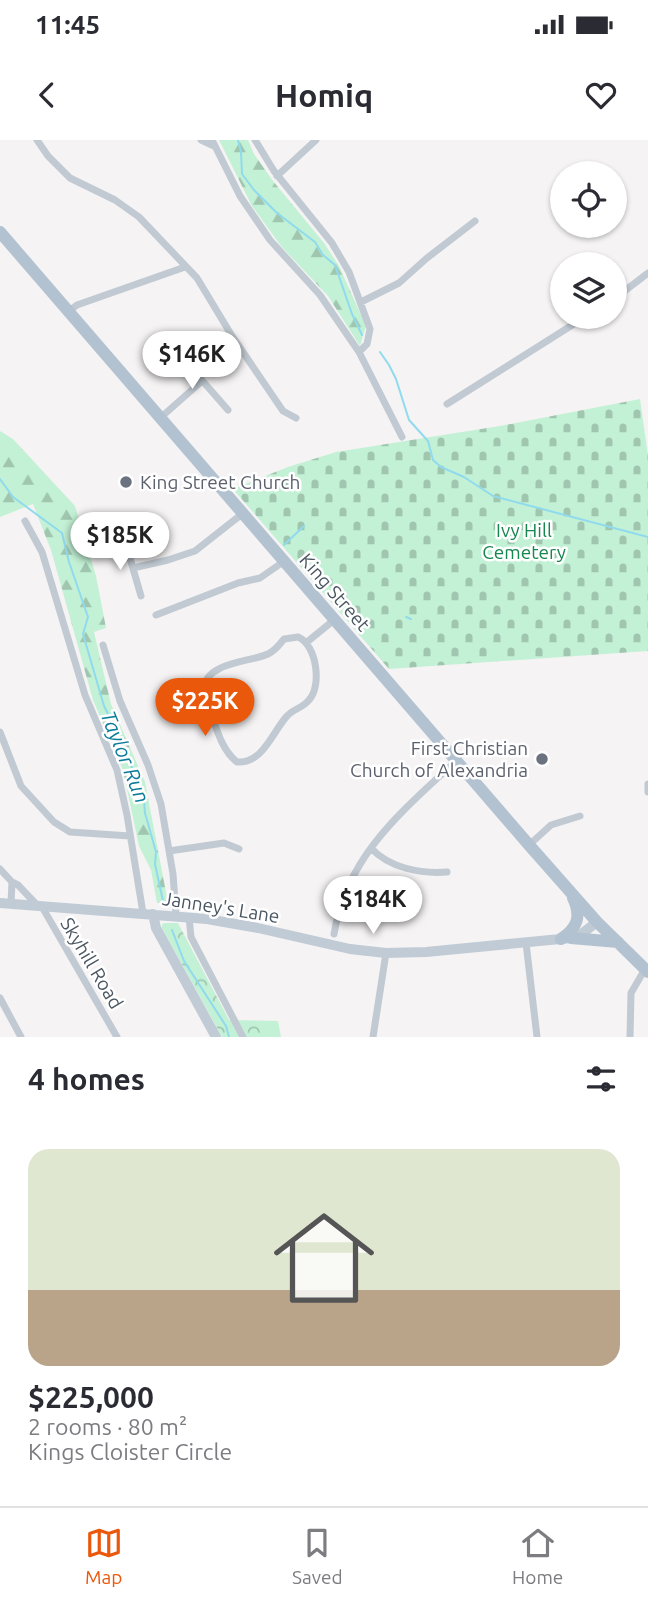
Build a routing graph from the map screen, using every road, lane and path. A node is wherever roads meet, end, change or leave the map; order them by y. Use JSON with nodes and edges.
{"nodes":[{"id":1,"x":37,"y":140,"type":"edge"},
{"id":2,"x":201,"y":140,"type":"edge"},
{"id":3,"x":255,"y":140,"type":"edge"},
{"id":4,"x":316,"y":140,"type":"edge"},
{"id":5,"x":213,"y":143,"type":"edge"},
{"id":6,"x":277,"y":176,"type":"junction"},
{"id":7,"x":475,"y":221,"type":"dead end"},
{"id":8,"x":0,"y":232,"type":"edge"},
{"id":9,"x":185,"y":267,"type":"junction"},
{"id":10,"x":648,"y":273,"type":"edge"},
{"id":11,"x":627,"y":289,"type":"edge"},
{"id":12,"x":361,"y":302,"type":"junction"},
{"id":13,"x":68,"y":312,"type":"junction"},
{"id":14,"x":566,"y":329,"type":"edge"},
{"id":15,"x":359,"y":352,"type":"junction"},
{"id":16,"x":179,"y":354,"type":"dead end"},
{"id":17,"x":202,"y":381,"type":"junction"},
{"id":18,"x":447,"y":404,"type":"dead end"},
{"id":19,"x":228,"y":410,"type":"dead end"},
{"id":20,"x":296,"y":418,"type":"dead end"},
{"id":21,"x":159,"y":419,"type":"junction"},
{"id":22,"x":402,"y":437,"type":"dead end"},
{"id":23,"x":242,"y":514,"type":"junction"},
{"id":24,"x":25,"y":520,"type":"dead end"},
{"id":25,"x":125,"y":541,"type":"dead end"},
{"id":26,"x":283,"y":562,"type":"junction"},
{"id":27,"x":133,"y":568,"type":"junction"},
{"id":28,"x":141,"y":596,"type":"dead end"},
{"id":29,"x":156,"y":615,"type":"dead end"},
{"id":30,"x":334,"y":620,"type":"junction"},
{"id":31,"x":307,"y":642,"type":"junction"},
{"id":32,"x":103,"y":645,"type":"dead end"},
{"id":33,"x":0,"y":732,"type":"edge"},
{"id":34,"x":456,"y":761,"type":"junction"},
{"id":35,"x":648,"y":784,"type":"edge"},
{"id":36,"x":648,"y":792,"type":"edge"},
{"id":37,"x":580,"y":816,"type":"dead end"},
{"id":38,"x":130,"y":836,"type":"junction"},
{"id":39,"x":529,"y":845,"type":"junction"},
{"id":40,"x":370,"y":848,"type":"junction"},
{"id":41,"x":239,"y":849,"type":"dead end"},
{"id":42,"x":169,"y":851,"type":"junction"},
{"id":43,"x":0,"y":869,"type":"edge"},
{"id":44,"x":447,"y":872,"type":"dead end"},
{"id":45,"x":12,"y":882,"type":"junction"},
{"id":46,"x":570,"y":891,"type":"junction"},
{"id":47,"x":5,"y":903,"type":"edge"},
{"id":48,"x":39,"y":905,"type":"junction"},
{"id":49,"x":148,"y":914,"type":"junction"},
{"id":50,"x":176,"y":915,"type":"junction"},
{"id":51,"x":189,"y":917,"type":"junction"},
{"id":52,"x":597,"y":922,"type":"junction"},
{"id":53,"x":334,"y":934,"type":"dead end"},
{"id":54,"x":566,"y":939,"type":"junction"},
{"id":55,"x":526,"y":943,"type":"junction"},
{"id":56,"x":618,"y":943,"type":"junction"},
{"id":57,"x":386,"y":953,"type":"junction"},
{"id":58,"x":646,"y":971,"type":"edge"},
{"id":59,"x":0,"y":998,"type":"edge"},
{"id":60,"x":21,"y":1037,"type":"edge"},
{"id":61,"x":117,"y":1037,"type":"edge"},
{"id":62,"x":216,"y":1037,"type":"edge"},
{"id":63,"x":243,"y":1037,"type":"edge"},
{"id":64,"x":373,"y":1037,"type":"edge"},
{"id":65,"x":537,"y":1037,"type":"edge"},
{"id":66,"x":630,"y":1037,"type":"edge"}],
"edges":[{"from":1,"to":9,"type":"street"},
{"from":2,"to":5,"type":"street"},
{"from":3,"to":6,"type":"street"},
{"from":4,"to":6,"type":"street"},
{"from":5,"to":15,"type":"street"},
{"from":6,"to":12,"type":"street"},
{"from":7,"to":12,"type":"street"},
{"from":8,"to":13,"type":"main road","name":"King Street"},
{"from":9,"to":13,"type":"street"},
{"from":9,"to":20,"type":"street"},
{"from":10,"to":11,"type":"street"},
{"from":12,"to":15,"type":"street"},
{"from":13,"to":21,"type":"main road","name":"King Street"},
{"from":14,"to":18,"type":"street"},
{"from":15,"to":22,"type":"street"},
{"from":16,"to":17,"type":"street"},
{"from":17,"to":19,"type":"street"},
{"from":17,"to":21,"type":"street"},
{"from":21,"to":23,"type":"main road","name":"King Street"},
{"from":23,"to":26,"type":"main road","name":"King Street"},
{"from":23,"to":27,"type":"street"},
{"from":24,"to":38,"type":"street"},
{"from":25,"to":27,"type":"street"},
{"from":26,"to":29,"type":"street"},
{"from":26,"to":30,"type":"main road","name":"King Street"},
{"from":27,"to":28,"type":"street"},
{"from":30,"to":31,"type":"street"},
{"from":30,"to":34,"type":"main road","name":"King Street"},
{"from":31,"to":31,"type":"street"},
{"from":32,"to":42,"type":"street"},
{"from":33,"to":38,"type":"street"},
{"from":34,"to":39,"type":"main road","name":"King Street"},
{"from":34,"to":40,"type":"street"},
{"from":35,"to":36,"type":"street"},
{"from":37,"to":39,"type":"street"},
{"from":38,"to":49,"type":"street"},
{"from":39,"to":46,"type":"main road","name":"King Street"},
{"from":40,"to":44,"type":"street"},
{"from":40,"to":53,"type":"street"},
{"from":41,"to":42,"type":"street"},
{"from":42,"to":50,"type":"street"},
{"from":43,"to":45,"type":"street","name":"Skyhill Road"},
{"from":45,"to":47,"type":"street"},
{"from":45,"to":48,"type":"street","name":"Skyhill Road"},
{"from":46,"to":52,"type":"main road","name":"King Street"},
{"from":46,"to":54,"type":"main road"},
{"from":47,"to":48,"type":"main road","name":"Janney's Lane"},
{"from":48,"to":49,"type":"main road","name":"Janney's Lane"},
{"from":48,"to":61,"type":"street","name":"Skyhill Road"},
{"from":49,"to":50,"type":"main road","name":"Janney's Lane"},
{"from":49,"to":62,"type":"main road"},
{"from":50,"to":51,"type":"main road","name":"Janney's Lane"},
{"from":51,"to":57,"type":"main road","name":"Janney's Lane"},
{"from":51,"to":63,"type":"street"},
{"from":52,"to":54,"type":"main road","name":"Janney's Lane"},
{"from":52,"to":56,"type":"main road","name":"King Street"},
{"from":54,"to":55,"type":"main road","name":"Janney's Lane"},
{"from":54,"to":56,"type":"main road"},
{"from":55,"to":57,"type":"main road","name":"Janney's Lane"},
{"from":55,"to":65,"type":"street"},
{"from":56,"to":58,"type":"main road","name":"King Street"},
{"from":57,"to":64,"type":"street"},
{"from":58,"to":66,"type":"street"},
{"from":59,"to":60,"type":"street"}]}
